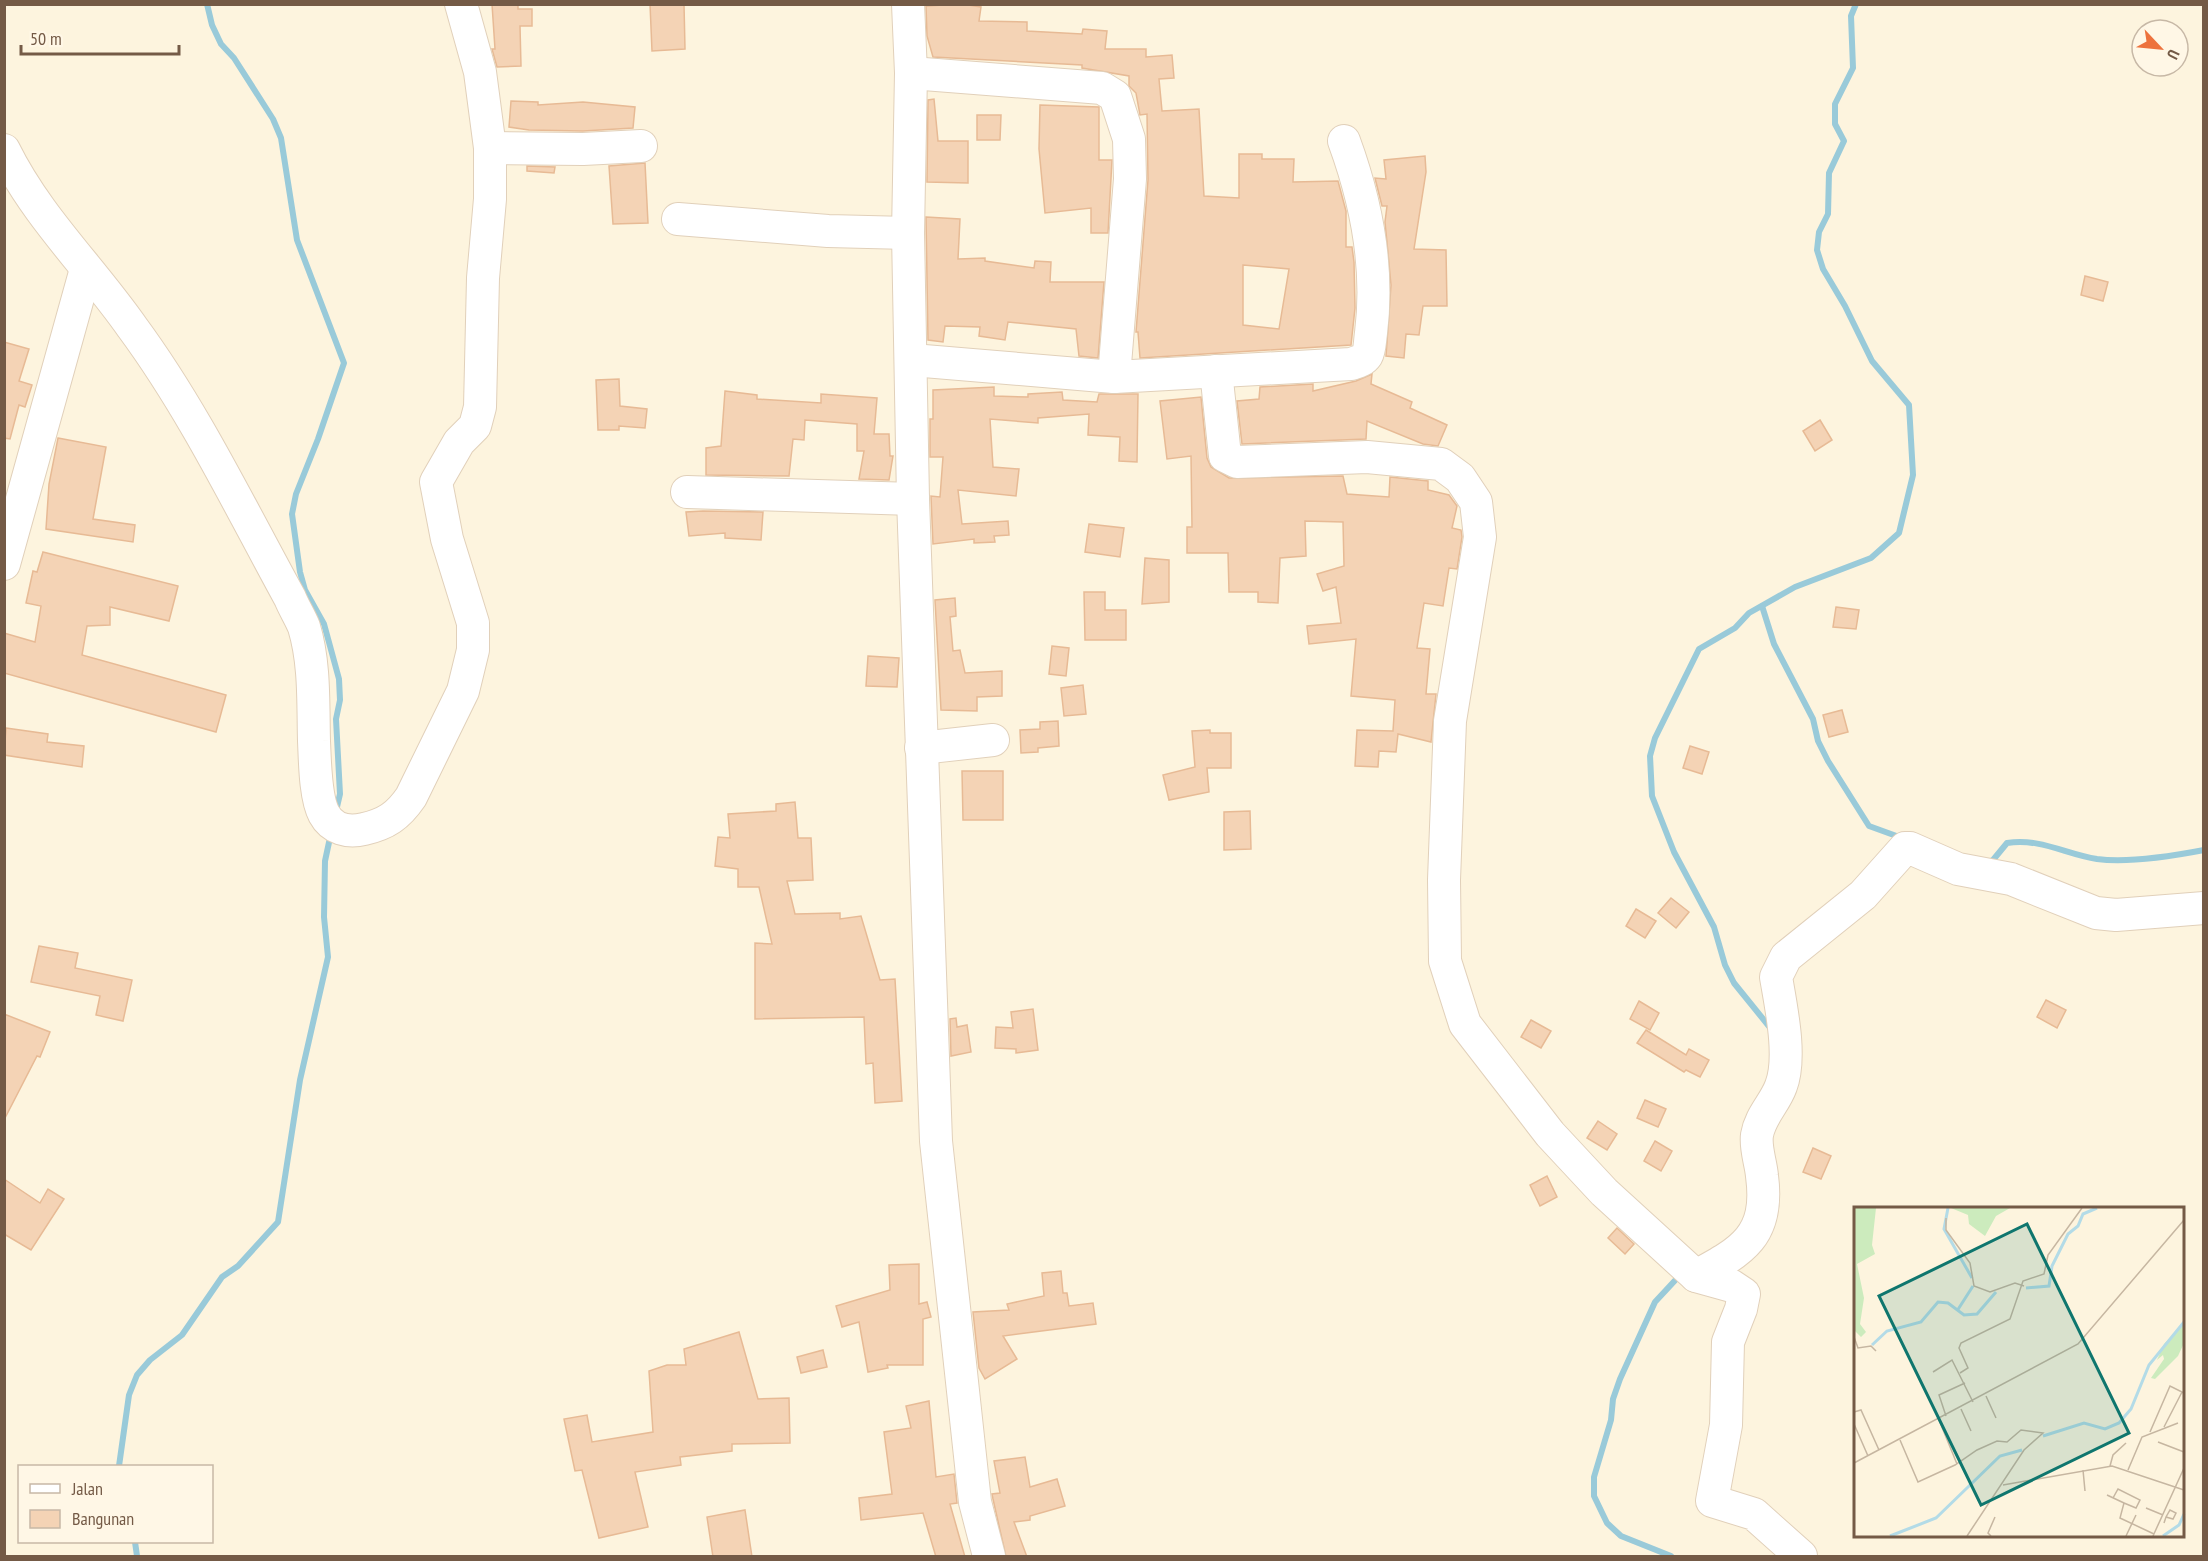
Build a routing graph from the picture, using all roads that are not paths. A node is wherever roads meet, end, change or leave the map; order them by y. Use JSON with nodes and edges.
{"nodes":[{"id":1,"x":461,"y":4,"type":"edge"},
{"id":2,"x":908,"y":4,"type":"edge"},
{"id":3,"x":911,"y":73,"type":"junction"},
{"id":4,"x":1344,"y":141,"type":"dead end"},
{"id":5,"x":641,"y":146,"type":"dead end"},
{"id":6,"x":490,"y":148,"type":"junction"},
{"id":7,"x":4,"y":150,"type":"edge"},
{"id":8,"x":678,"y":219,"type":"dead end"},
{"id":9,"x":908,"y":232,"type":"junction"},
{"id":10,"x":86,"y":269,"type":"junction"},
{"id":11,"x":912,"y":360,"type":"junction"},
{"id":12,"x":1216,"y":371,"type":"junction"},
{"id":13,"x":1114,"y":376,"type":"junction"},
{"id":14,"x":687,"y":492,"type":"dead end"},
{"id":15,"x":913,"y":499,"type":"junction"},
{"id":16,"x":4,"y":564,"type":"edge"},
{"id":17,"x":993,"y":740,"type":"dead end"},
{"id":18,"x":921,"y":748,"type":"junction"},
{"id":19,"x":2204,"y":908,"type":"edge"},
{"id":20,"x":1696,"y":1276,"type":"junction"},
{"id":21,"x":990,"y":1557,"type":"edge"},
{"id":22,"x":1801,"y":1557,"type":"edge"}],
"edges":[{"from":1,"to":6,"type":"street"},
{"from":2,"to":3,"type":"street"},
{"from":3,"to":9,"type":"street"},
{"from":3,"to":13,"type":"street"},
{"from":4,"to":12,"type":"street"},
{"from":5,"to":6,"type":"street"},
{"from":6,"to":10,"type":"street"},
{"from":7,"to":10,"type":"street"},
{"from":8,"to":9,"type":"street"},
{"from":9,"to":11,"type":"street"},
{"from":10,"to":16,"type":"street"},
{"from":11,"to":13,"type":"street"},
{"from":11,"to":15,"type":"street"},
{"from":12,"to":13,"type":"street"},
{"from":12,"to":20,"type":"street"},
{"from":14,"to":15,"type":"street"},
{"from":15,"to":18,"type":"street"},
{"from":17,"to":18,"type":"street"},
{"from":18,"to":21,"type":"street"},
{"from":19,"to":20,"type":"street"},
{"from":20,"to":22,"type":"street"}]}
